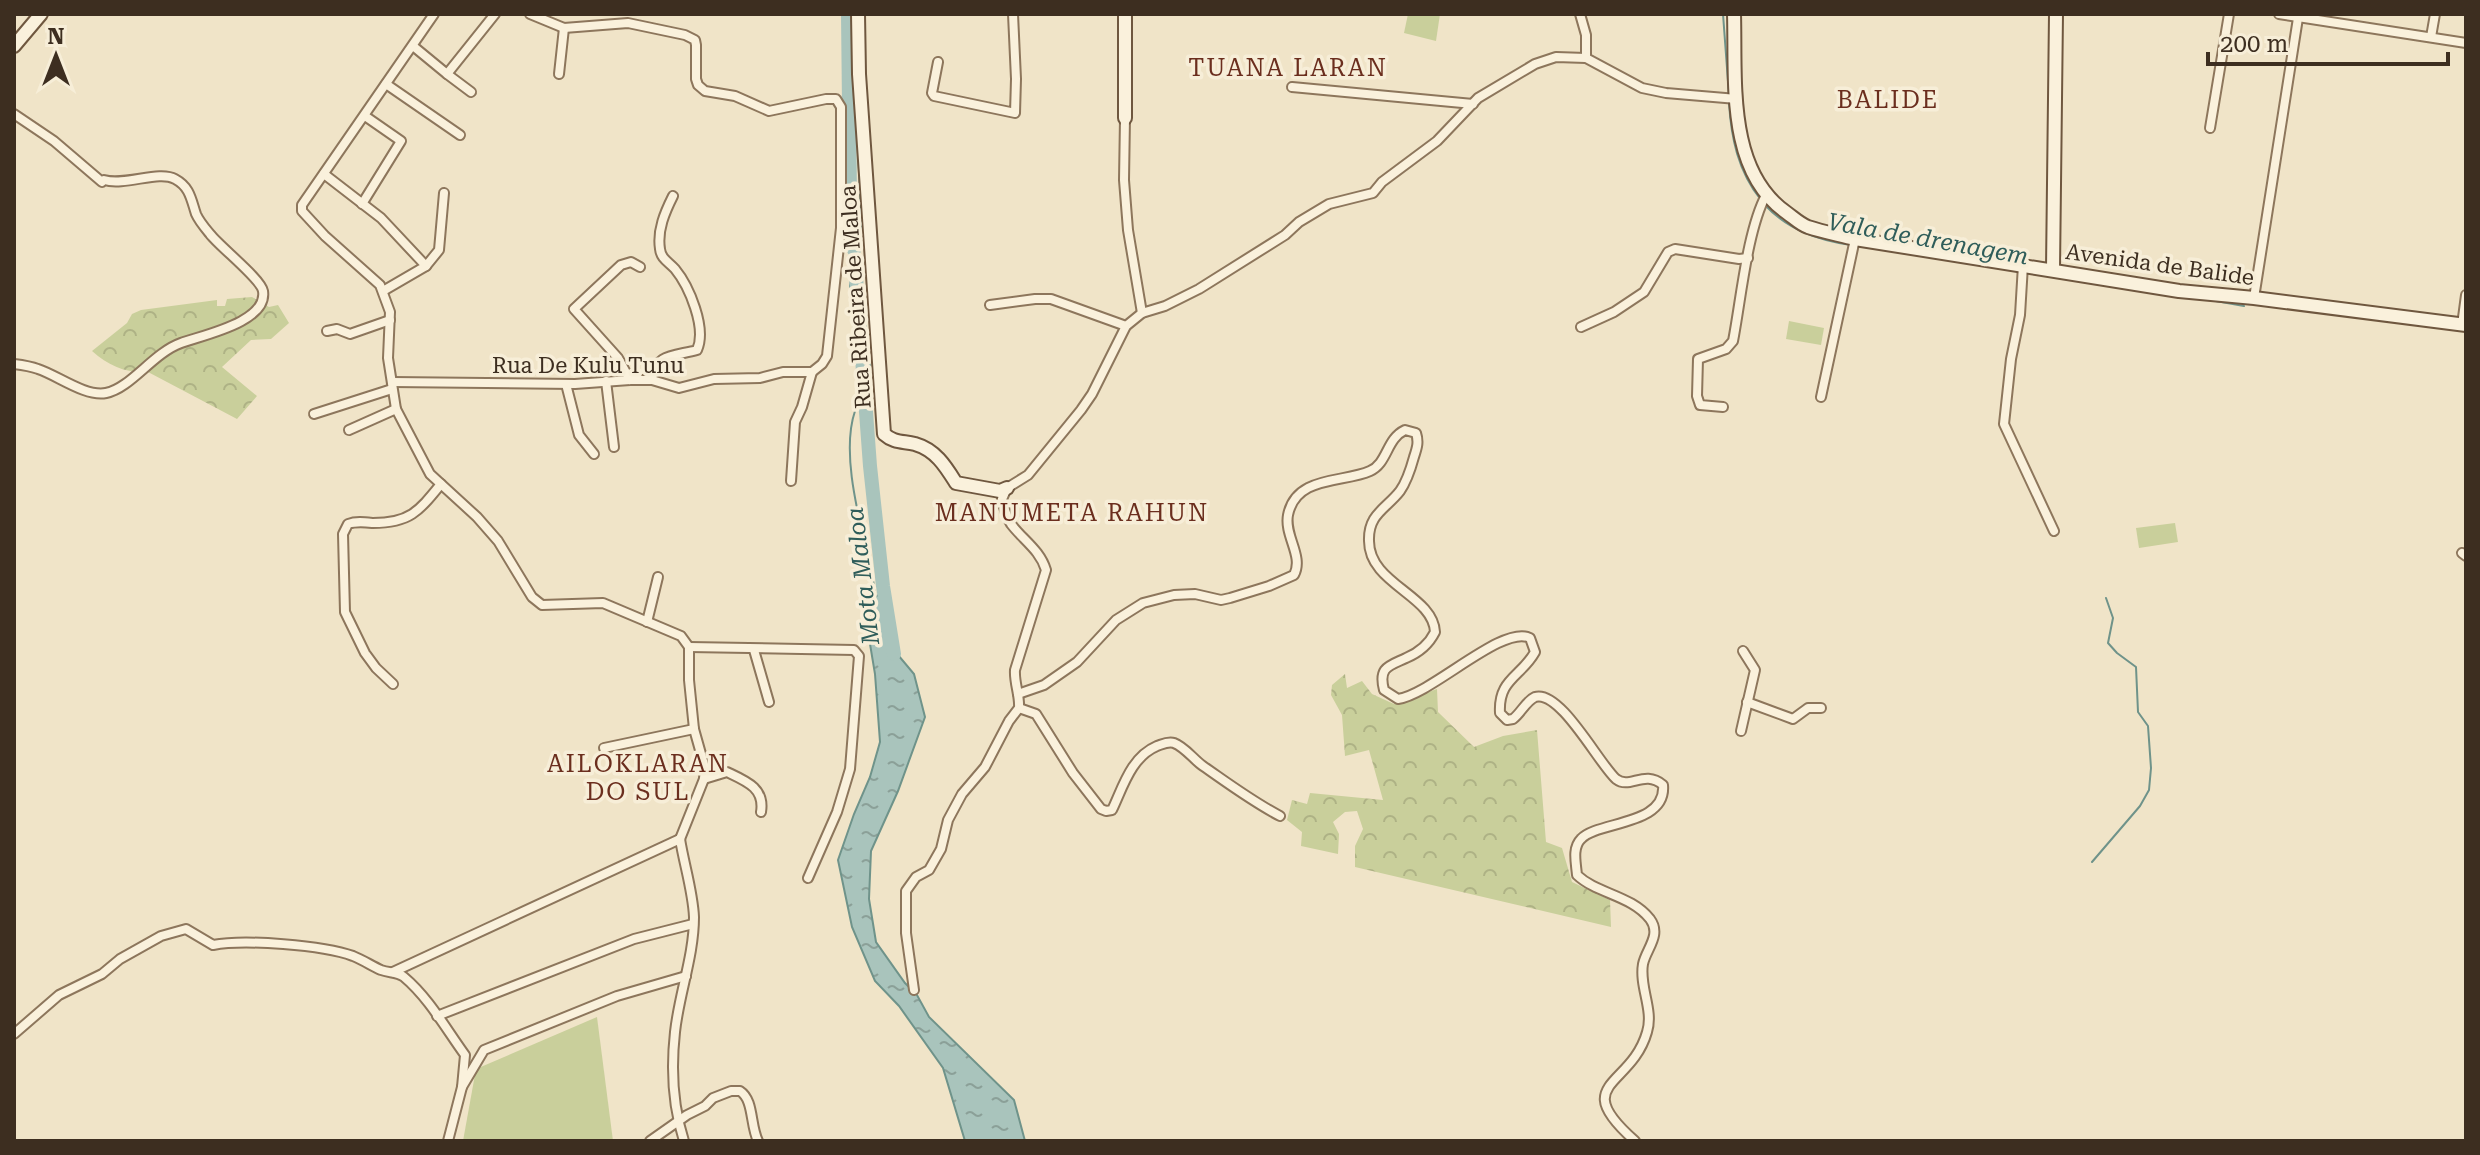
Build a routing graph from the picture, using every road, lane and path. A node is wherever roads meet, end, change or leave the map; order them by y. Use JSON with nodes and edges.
{"nodes":[{"id":1,"x":41,"y":14,"type":"edge"},
{"id":2,"x":434,"y":14,"type":"edge"},
{"id":3,"x":495,"y":14,"type":"edge"},
{"id":4,"x":530,"y":14,"type":"edge"},
{"id":5,"x":858,"y":14,"type":"edge"},
{"id":6,"x":1013,"y":14,"type":"edge"},
{"id":7,"x":1125,"y":14,"type":"edge"},
{"id":8,"x":1580,"y":14,"type":"edge"},
{"id":9,"x":1734,"y":14,"type":"edge"},
{"id":10,"x":2056,"y":14,"type":"edge"},
{"id":11,"x":2229,"y":14,"type":"edge"},
{"id":12,"x":2279,"y":14,"type":"edge"},
{"id":13,"x":2435,"y":14,"type":"edge"},
{"id":14,"x":2298,"y":18,"type":"junction"},
{"id":15,"x":564,"y":28,"type":"junction"},
{"id":16,"x":2431,"y":37,"type":"junction"},
{"id":17,"x":2466,"y":43,"type":"edge"},
{"id":18,"x":14,"y":46,"type":"edge"},
{"id":19,"x":413,"y":46,"type":"junction"},
{"id":20,"x":1586,"y":58,"type":"junction"},
{"id":21,"x":938,"y":62,"type":"dead end"},
{"id":22,"x":447,"y":74,"type":"junction"},
{"id":23,"x":559,"y":74,"type":"dead end"},
{"id":24,"x":386,"y":84,"type":"junction"},
{"id":25,"x":1292,"y":87,"type":"dead end"},
{"id":26,"x":471,"y":92,"type":"dead end"},
{"id":27,"x":1737,"y":99,"type":"junction"},
{"id":28,"x":1473,"y":104,"type":"junction"},
{"id":29,"x":14,"y":114,"type":"edge"},
{"id":30,"x":365,"y":116,"type":"junction"},
{"id":31,"x":1125,"y":118,"type":"joint"},
{"id":32,"x":2210,"y":128,"type":"dead end"},
{"id":33,"x":460,"y":135,"type":"dead end"},
{"id":34,"x":324,"y":174,"type":"junction"},
{"id":35,"x":444,"y":193,"type":"dead end"},
{"id":36,"x":1766,"y":195,"type":"junction"},
{"id":37,"x":673,"y":196,"type":"dead end"},
{"id":38,"x":362,"y":204,"type":"junction"},
{"id":39,"x":1855,"y":239,"type":"junction"},
{"id":40,"x":1748,"y":258,"type":"junction"},
{"id":41,"x":426,"y":266,"type":"junction"},
{"id":42,"x":640,"y":267,"type":"dead end"},
{"id":43,"x":2022,"y":269,"type":"junction"},
{"id":44,"x":2053,"y":269,"type":"junction"},
{"id":45,"x":383,"y":291,"type":"junction"},
{"id":46,"x":2466,"y":295,"type":"edge"},
{"id":47,"x":2254,"y":298,"type":"junction"},
{"id":48,"x":990,"y":305,"type":"dead end"},
{"id":49,"x":1142,"y":313,"type":"junction"},
{"id":50,"x":390,"y":320,"type":"junction"},
{"id":51,"x":2464,"y":325,"type":"edge"},
{"id":52,"x":1126,"y":326,"type":"junction"},
{"id":53,"x":1581,"y":327,"type":"dead end"},
{"id":54,"x":327,"y":331,"type":"dead end"},
{"id":55,"x":14,"y":364,"type":"edge"},
{"id":56,"x":812,"y":372,"type":"junction"},
{"id":57,"x":630,"y":380,"type":"junction"},
{"id":58,"x":652,"y":380,"type":"junction"},
{"id":59,"x":606,"y":381,"type":"junction"},
{"id":60,"x":566,"y":384,"type":"junction"},
{"id":61,"x":392,"y":386,"type":"junction"},
{"id":62,"x":1821,"y":397,"type":"dead end"},
{"id":63,"x":1723,"y":407,"type":"dead end"},
{"id":64,"x":396,"y":409,"type":"junction"},
{"id":65,"x":314,"y":414,"type":"dead end"},
{"id":66,"x":349,"y":430,"type":"dead end"},
{"id":67,"x":614,"y":447,"type":"dead end"},
{"id":68,"x":594,"y":454,"type":"dead end"},
{"id":69,"x":791,"y":481,"type":"dead end"},
{"id":70,"x":441,"y":484,"type":"junction"},
{"id":71,"x":1007,"y":488,"type":"junction"},
{"id":72,"x":2054,"y":531,"type":"dead end"},
{"id":73,"x":658,"y":577,"type":"dead end"},
{"id":74,"x":647,"y":622,"type":"junction"},
{"id":75,"x":689,"y":647,"type":"junction"},
{"id":76,"x":754,"y":650,"type":"junction"},
{"id":77,"x":1743,"y":651,"type":"dead end"},
{"id":78,"x":393,"y":684,"type":"dead end"},
{"id":79,"x":1018,"y":694,"type":"junction"},
{"id":80,"x":769,"y":702,"type":"dead end"},
{"id":81,"x":1747,"y":702,"type":"junction"},
{"id":82,"x":1019,"y":708,"type":"junction"},
{"id":83,"x":1821,"y":708,"type":"dead end"},
{"id":84,"x":694,"y":729,"type":"junction"},
{"id":85,"x":1741,"y":731,"type":"dead end"},
{"id":86,"x":604,"y":748,"type":"dead end"},
{"id":87,"x":704,"y":779,"type":"junction"},
{"id":88,"x":761,"y":812,"type":"dead end"},
{"id":89,"x":1280,"y":816,"type":"dead end"},
{"id":90,"x":680,"y":839,"type":"junction"},
{"id":91,"x":808,"y":878,"type":"dead end"},
{"id":92,"x":693,"y":924,"type":"junction"},
{"id":93,"x":393,"y":972,"type":"junction"},
{"id":94,"x":686,"y":976,"type":"junction"},
{"id":95,"x":914,"y":990,"type":"dead end"},
{"id":96,"x":437,"y":1016,"type":"junction"},
{"id":97,"x":14,"y":1034,"type":"edge"},
{"id":98,"x":462,"y":1087,"type":"junction"},
{"id":99,"x":678,"y":1121,"type":"junction"},
{"id":100,"x":448,"y":1141,"type":"edge"},
{"id":101,"x":650,"y":1141,"type":"edge"},
{"id":102,"x":684,"y":1141,"type":"edge"},
{"id":103,"x":758,"y":1141,"type":"edge"},
{"id":104,"x":1635,"y":1141,"type":"edge"}],
"edges":[{"from":1,"to":18,"type":"main road"},
{"from":2,"to":19,"type":"street"},
{"from":3,"to":22,"type":"street"},
{"from":4,"to":15,"type":"street"},
{"from":5,"to":71,"type":"main road","name":"Rua Ribeira de Maloa"},
{"from":6,"to":21,"type":"street"},
{"from":7,"to":31,"type":"main road"},
{"from":8,"to":20,"type":"street"},
{"from":9,"to":27,"type":"main road"},
{"from":10,"to":44,"type":"main road"},
{"from":11,"to":32,"type":"street"},
{"from":12,"to":14,"type":"street"},
{"from":13,"to":16,"type":"street"},
{"from":14,"to":16,"type":"street"},
{"from":14,"to":47,"type":"street"},
{"from":15,"to":23,"type":"street"},
{"from":15,"to":56,"type":"street"},
{"from":16,"to":17,"type":"street"},
{"from":19,"to":22,"type":"street"},
{"from":19,"to":24,"type":"street"},
{"from":20,"to":27,"type":"street"},
{"from":20,"to":28,"type":"street"},
{"from":22,"to":26,"type":"street"},
{"from":24,"to":30,"type":"street"},
{"from":24,"to":33,"type":"street"},
{"from":25,"to":28,"type":"street"},
{"from":27,"to":36,"type":"main road"},
{"from":28,"to":49,"type":"street"},
{"from":29,"to":55,"type":"street"},
{"from":30,"to":34,"type":"street"},
{"from":30,"to":38,"type":"street"},
{"from":31,"to":49,"type":"street"},
{"from":34,"to":38,"type":"street"},
{"from":34,"to":45,"type":"street"},
{"from":35,"to":41,"type":"street"},
{"from":36,"to":39,"type":"main road","name":"Avenida de Balide"},
{"from":36,"to":40,"type":"street"},
{"from":37,"to":58,"type":"street"},
{"from":38,"to":41,"type":"street"},
{"from":39,"to":43,"type":"main road","name":"Avenida de Balide"},
{"from":39,"to":62,"type":"street"},
{"from":40,"to":53,"type":"street"},
{"from":40,"to":63,"type":"street"},
{"from":41,"to":45,"type":"street"},
{"from":42,"to":57,"type":"street"},
{"from":43,"to":44,"type":"main road","name":"Avenida de Balide"},
{"from":43,"to":72,"type":"street"},
{"from":44,"to":47,"type":"main road","name":"Avenida de Balide"},
{"from":45,"to":50,"type":"street"},
{"from":46,"to":51,"type":"street"},
{"from":47,"to":51,"type":"main road","name":"Avenida de Balide"},
{"from":48,"to":52,"type":"street"},
{"from":49,"to":52,"type":"street"},
{"from":50,"to":54,"type":"street"},
{"from":50,"to":61,"type":"street"},
{"from":52,"to":71,"type":"street"},
{"from":56,"to":58,"type":"street","name":"Rua De Kulu Tunu"},
{"from":56,"to":69,"type":"street"},
{"from":57,"to":58,"type":"street","name":"Rua De Kulu Tunu"},
{"from":57,"to":59,"type":"street","name":"Rua De Kulu Tunu"},
{"from":59,"to":60,"type":"street","name":"Rua De Kulu Tunu"},
{"from":59,"to":67,"type":"street"},
{"from":60,"to":61,"type":"street","name":"Rua De Kulu Tunu"},
{"from":60,"to":68,"type":"street"},
{"from":61,"to":64,"type":"street"},
{"from":61,"to":65,"type":"street","name":"Rua De Kulu Tunu"},
{"from":64,"to":66,"type":"street"},
{"from":64,"to":70,"type":"street"},
{"from":70,"to":74,"type":"street"},
{"from":70,"to":78,"type":"street"},
{"from":71,"to":79,"type":"street"},
{"from":73,"to":74,"type":"street"},
{"from":74,"to":75,"type":"street"},
{"from":75,"to":76,"type":"street"},
{"from":75,"to":84,"type":"street"},
{"from":76,"to":80,"type":"street"},
{"from":76,"to":91,"type":"street"},
{"from":77,"to":81,"type":"street"},
{"from":79,"to":82,"type":"street"},
{"from":79,"to":104,"type":"street"},
{"from":81,"to":83,"type":"street"},
{"from":81,"to":85,"type":"street"},
{"from":82,"to":89,"type":"street"},
{"from":82,"to":95,"type":"street"},
{"from":84,"to":86,"type":"street"},
{"from":84,"to":87,"type":"street"},
{"from":87,"to":88,"type":"street"},
{"from":87,"to":90,"type":"street"},
{"from":90,"to":92,"type":"street"},
{"from":90,"to":93,"type":"street"},
{"from":92,"to":94,"type":"street"},
{"from":92,"to":96,"type":"street"},
{"from":93,"to":96,"type":"street"},
{"from":93,"to":97,"type":"street"},
{"from":94,"to":98,"type":"street"},
{"from":94,"to":99,"type":"street"},
{"from":96,"to":98,"type":"street"},
{"from":98,"to":100,"type":"street"},
{"from":99,"to":101,"type":"street"},
{"from":99,"to":102,"type":"street"},
{"from":99,"to":103,"type":"street"}]}
